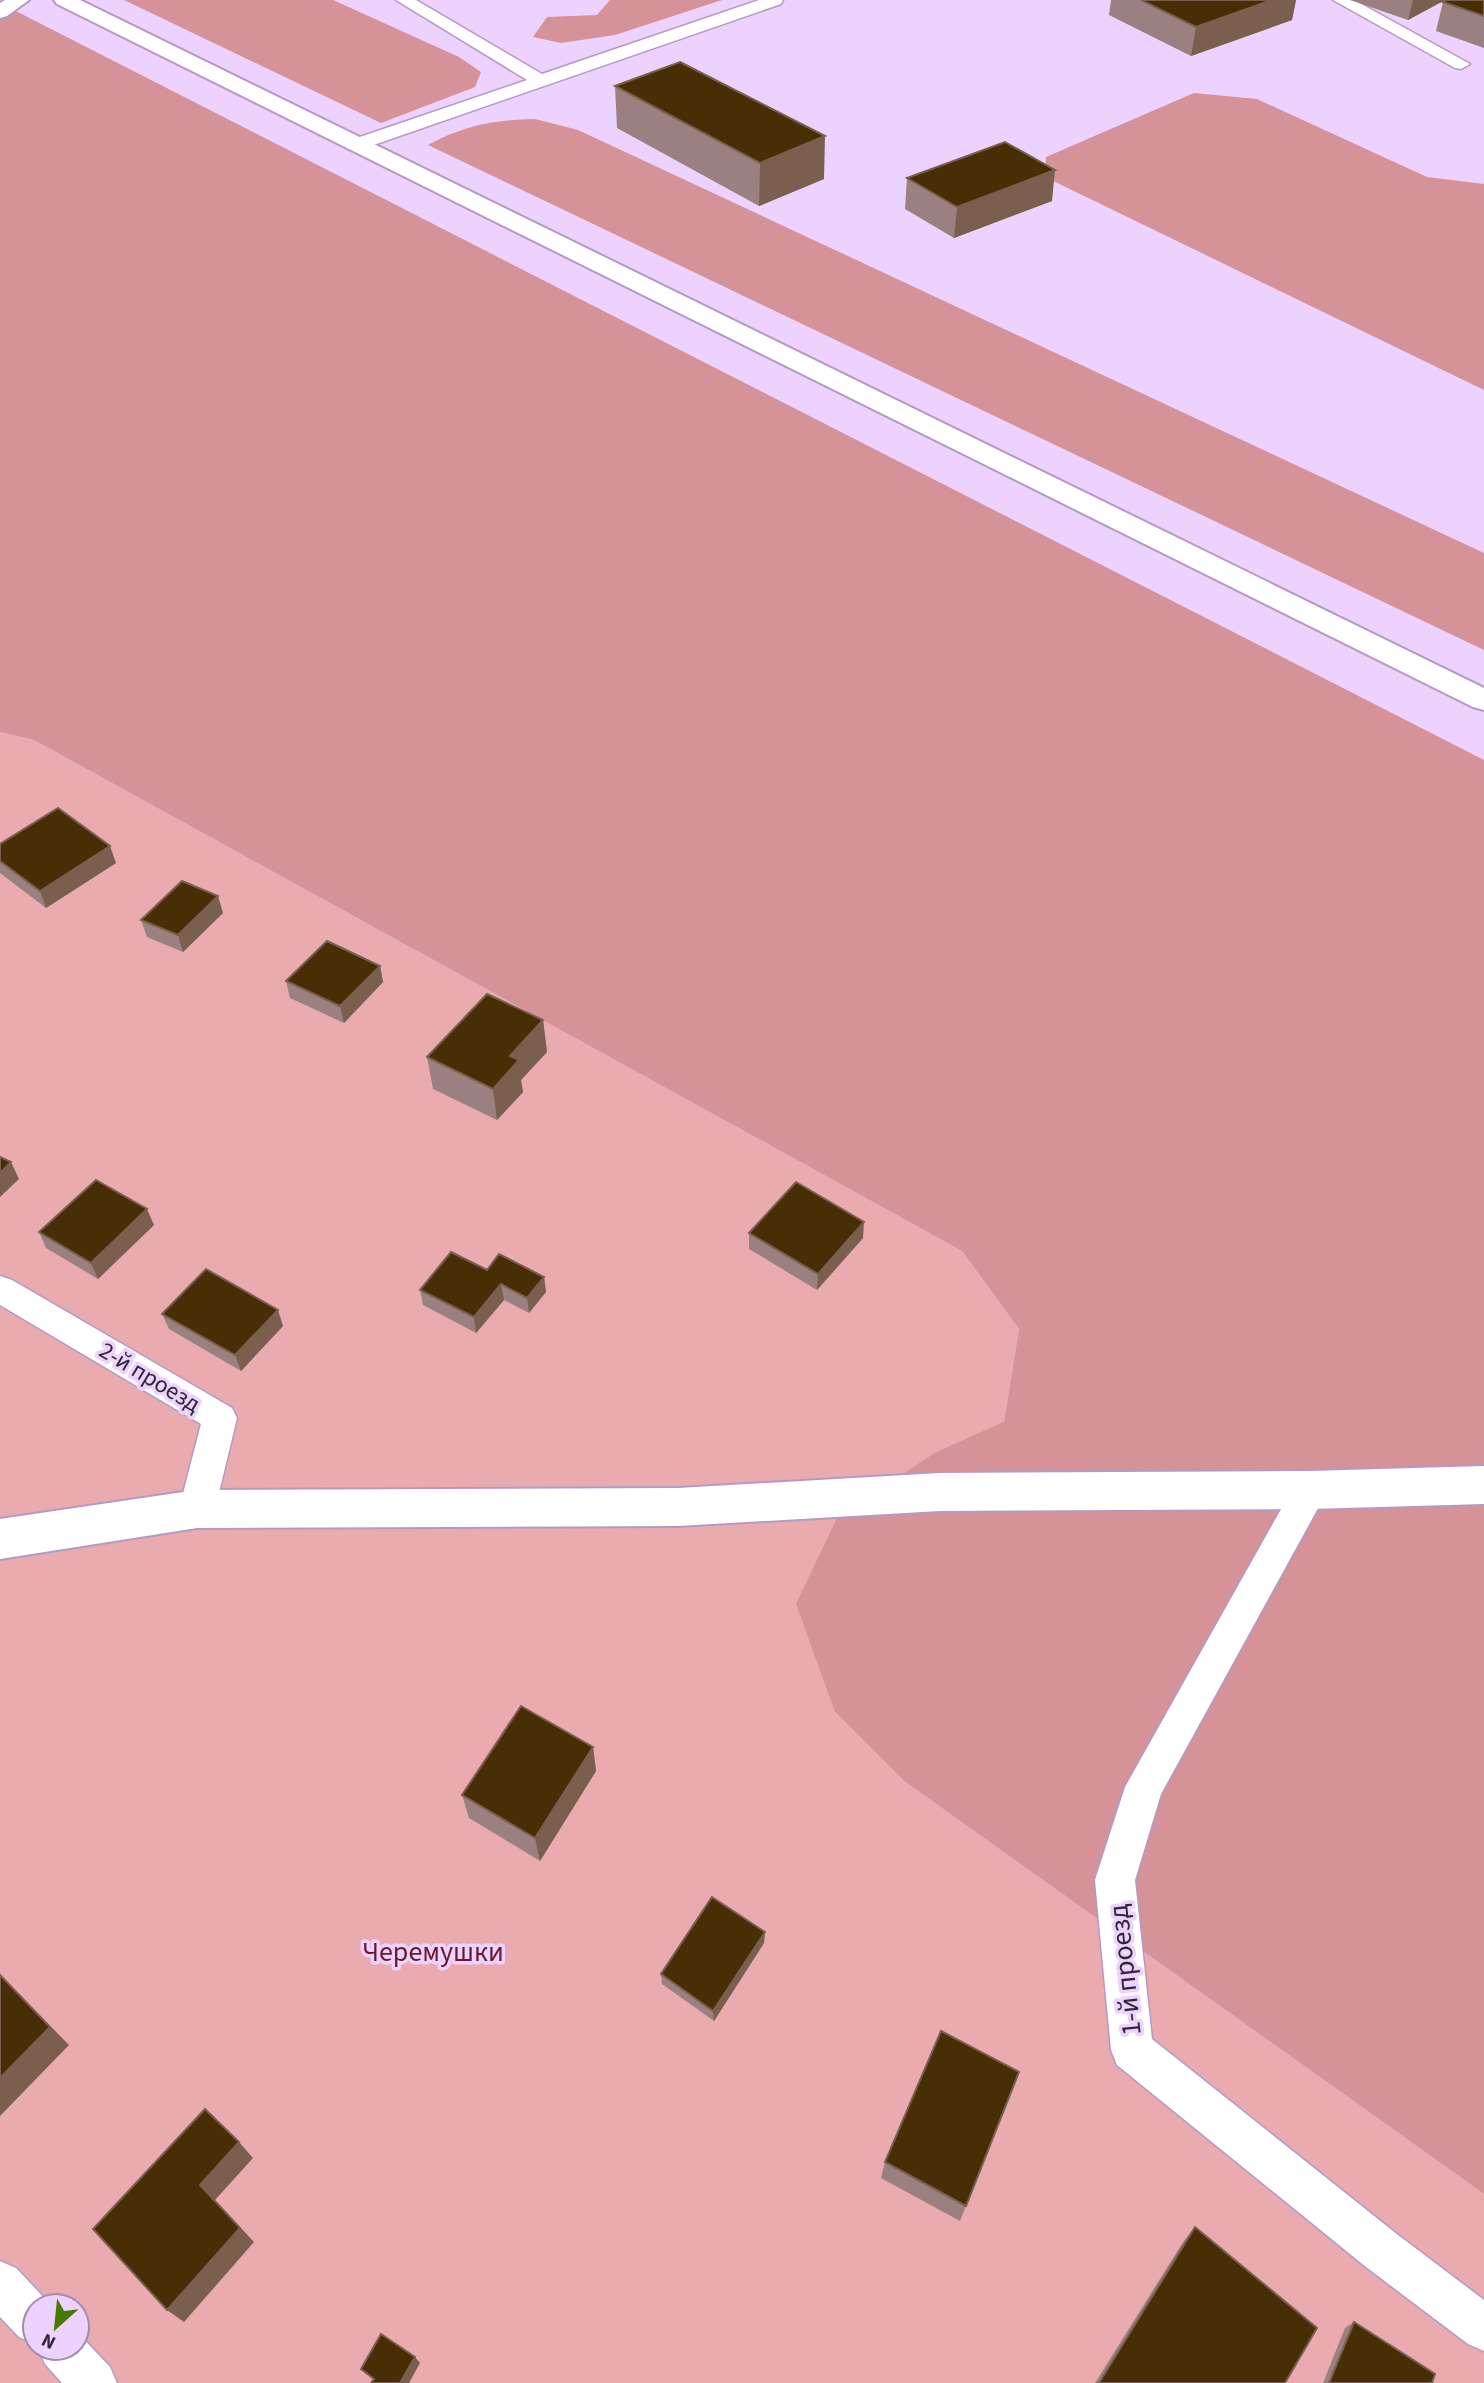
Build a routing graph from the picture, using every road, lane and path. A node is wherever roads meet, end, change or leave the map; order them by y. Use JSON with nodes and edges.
{"nodes":[{"id":1,"x":19,"y":0,"type":"edge"},
{"id":2,"x":64,"y":0,"type":"edge"},
{"id":3,"x":404,"y":0,"type":"edge"},
{"id":4,"x":775,"y":0,"type":"edge"},
{"id":5,"x":1341,"y":0,"type":"edge"},
{"id":6,"x":0,"y":12,"type":"edge"},
{"id":7,"x":1461,"y":64,"type":"dead end"},
{"id":8,"x":541,"y":81,"type":"junction"},
{"id":9,"x":355,"y":145,"type":"junction"},
{"id":10,"x":1484,"y":699,"type":"edge"},
{"id":11,"x":0,"y":1289,"type":"edge"},
{"id":12,"x":1484,"y":1485,"type":"edge"},
{"id":13,"x":1310,"y":1490,"type":"junction"},
{"id":14,"x":197,"y":1509,"type":"junction"},
{"id":15,"x":0,"y":1539,"type":"edge"},
{"id":16,"x":0,"y":2284,"type":"edge"},
{"id":17,"x":21,"y":2306,"type":"edge"},
{"id":18,"x":1484,"y":2328,"type":"edge"},
{"id":19,"x":74,"y":2362,"type":"edge"},
{"id":20,"x":94,"y":2383,"type":"edge"}],
"edges":[{"from":1,"to":6,"type":"main road"},
{"from":2,"to":9,"type":"main road"},
{"from":3,"to":8,"type":"lane"},
{"from":4,"to":8,"type":"lane"},
{"from":5,"to":7,"type":"lane"},
{"from":8,"to":9,"type":"lane"},
{"from":9,"to":10,"type":"main road"},
{"from":11,"to":14,"type":"lane","name":"2-й проезд"},
{"from":12,"to":13,"type":"main road"},
{"from":13,"to":14,"type":"main road"},
{"from":13,"to":18,"type":"lane","name":"1-й проезд"},
{"from":14,"to":15,"type":"main road"},
{"from":16,"to":17,"type":"lane"},
{"from":19,"to":20,"type":"lane"}]}
